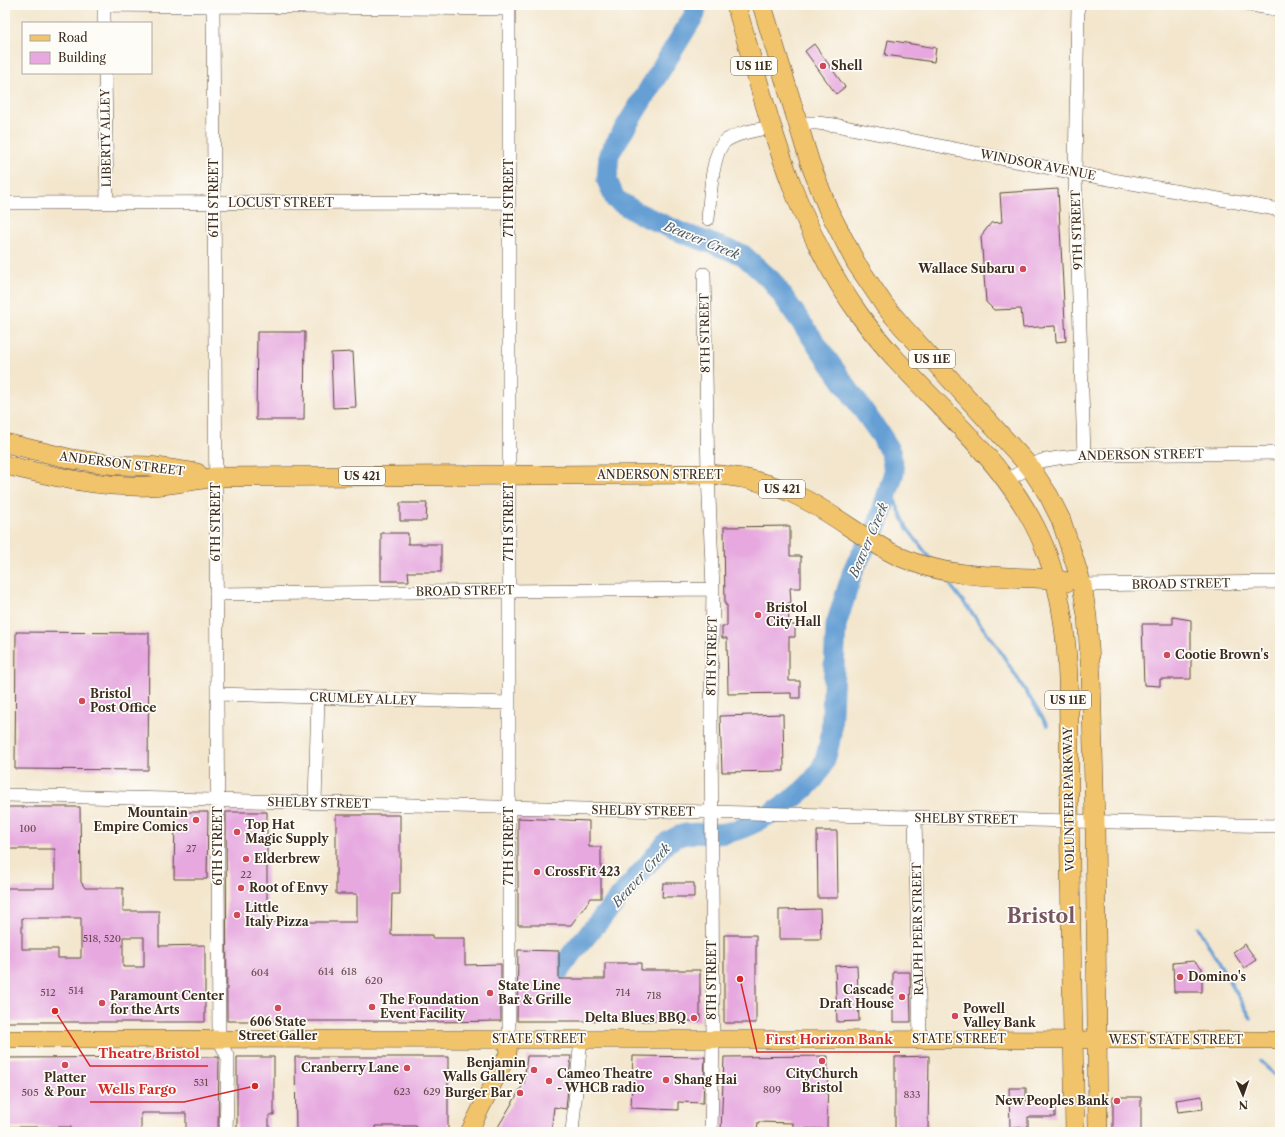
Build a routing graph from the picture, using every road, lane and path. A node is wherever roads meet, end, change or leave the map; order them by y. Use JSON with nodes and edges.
{"nodes":[{"id":1,"x":104,"y":5,"type":"edge"},
{"id":2,"x":736,"y":5,"type":"edge"},
{"id":3,"x":762,"y":5,"type":"edge"},
{"id":4,"x":1078,"y":5,"type":"edge"},
{"id":5,"x":1251,"y":5,"type":"edge"},
{"id":6,"x":213,"y":6,"type":"edge"},
{"id":7,"x":509,"y":7,"type":"edge"},
{"id":8,"x":1280,"y":10,"type":"edge"},
{"id":9,"x":104,"y":22,"type":"edge"},
{"id":10,"x":105,"y":74,"type":"edge"},
{"id":11,"x":797,"y":123,"type":"junction"},
{"id":12,"x":772,"y":127,"type":"junction"},
{"id":13,"x":1076,"y":173,"type":"junction"},
{"id":14,"x":509,"y":202,"type":"junction"},
{"id":15,"x":5,"y":203,"type":"edge"},
{"id":16,"x":107,"y":203,"type":"junction"},
{"id":17,"x":214,"y":203,"type":"junction"},
{"id":18,"x":1280,"y":210,"type":"edge"},
{"id":19,"x":708,"y":219,"type":"dead end"},
{"id":20,"x":704,"y":274,"type":"dead end"},
{"id":21,"x":5,"y":443,"type":"edge"},
{"id":22,"x":1280,"y":453,"type":"edge"},
{"id":23,"x":1084,"y":455,"type":"junction"},
{"id":24,"x":5,"y":465,"type":"edge"},
{"id":25,"x":1030,"y":467,"type":"junction"},
{"id":26,"x":708,"y":474,"type":"junction"},
{"id":27,"x":509,"y":475,"type":"junction"},
{"id":28,"x":216,"y":476,"type":"junction"},
{"id":29,"x":1007,"y":480,"type":"junction"},
{"id":30,"x":1055,"y":579,"type":"junction"},
{"id":31,"x":1280,"y":582,"type":"edge"},
{"id":32,"x":1082,"y":585,"type":"junction"},
{"id":33,"x":713,"y":589,"type":"junction"},
{"id":34,"x":509,"y":591,"type":"junction"},
{"id":35,"x":216,"y":594,"type":"junction"},
{"id":36,"x":217,"y":694,"type":"junction"},
{"id":37,"x":318,"y":697,"type":"junction"},
{"id":38,"x":509,"y":703,"type":"junction"},
{"id":39,"x":5,"y":795,"type":"edge"},
{"id":40,"x":218,"y":801,"type":"junction"},
{"id":41,"x":315,"y":803,"type":"junction"},
{"id":42,"x":509,"y":808,"type":"junction"},
{"id":43,"x":712,"y":817,"type":"junction"},
{"id":44,"x":915,"y":818,"type":"junction"},
{"id":45,"x":1070,"y":821,"type":"junction"},
{"id":46,"x":1095,"y":822,"type":"junction"},
{"id":47,"x":1280,"y":826,"type":"edge"},
{"id":48,"x":5,"y":1039,"type":"edge"},
{"id":49,"x":219,"y":1039,"type":"junction"},
{"id":50,"x":509,"y":1039,"type":"junction"},
{"id":51,"x":581,"y":1039,"type":"junction"},
{"id":52,"x":712,"y":1039,"type":"junction"},
{"id":53,"x":920,"y":1040,"type":"junction"},
{"id":54,"x":1072,"y":1040,"type":"junction"},
{"id":55,"x":1097,"y":1040,"type":"junction"},
{"id":56,"x":1280,"y":1040,"type":"edge"},
{"id":57,"x":226,"y":1132,"type":"edge"},
{"id":58,"x":469,"y":1132,"type":"edge"},
{"id":59,"x":572,"y":1132,"type":"edge"},
{"id":60,"x":711,"y":1132,"type":"edge"},
{"id":61,"x":1075,"y":1132,"type":"edge"},
{"id":62,"x":1098,"y":1132,"type":"edge"}],
"edges":[{"from":1,"to":6,"type":"street"},
{"from":1,"to":9,"type":"street"},
{"from":2,"to":12,"type":"highway","name":"VOLUNTEER PARKWAY","number":"US 11E"},
{"from":3,"to":11,"type":"highway","name":"VOLUNTEER PARKWAY","number":"US 11E"},
{"from":4,"to":13,"type":"street","name":"9TH STREET"},
{"from":5,"to":8,"type":"street"},
{"from":6,"to":7,"type":"street"},
{"from":6,"to":17,"type":"street","name":"6TH STREET"},
{"from":7,"to":14,"type":"street","name":"7TH STREET"},
{"from":10,"to":16,"type":"street","name":"LIBERTY ALLEY"},
{"from":11,"to":12,"type":"highway"},
{"from":11,"to":13,"type":"street","name":"WINDSOR AVENUE"},
{"from":11,"to":25,"type":"highway","name":"VOLUNTEER PARKWAY","number":"US 11E"},
{"from":12,"to":19,"type":"street"},
{"from":12,"to":29,"type":"highway","name":"VOLUNTEER PARKWAY","number":"US 11E"},
{"from":13,"to":18,"type":"street","name":"WINDSOR AVENUE"},
{"from":13,"to":23,"type":"street","name":"9TH STREET"},
{"from":14,"to":17,"type":"street","name":"LOCUST STREET"},
{"from":14,"to":27,"type":"street","name":"7TH STREET"},
{"from":15,"to":16,"type":"street","name":"LOCUST STREET"},
{"from":16,"to":17,"type":"street","name":"LOCUST STREET"},
{"from":17,"to":28,"type":"street","name":"6TH STREET"},
{"from":20,"to":26,"type":"street","name":"8TH STREET"},
{"from":21,"to":28,"type":"highway","name":"ANDERSON STREET","number":"US 421"},
{"from":22,"to":23,"type":"street","name":"ANDERSON STREET"},
{"from":23,"to":25,"type":"street","name":"ANDERSON STREET"},
{"from":24,"to":28,"type":"highway","name":"ANDERSON STREET","number":"US 421"},
{"from":25,"to":29,"type":"street","name":"ANDERSON STREET"},
{"from":25,"to":32,"type":"highway","name":"VOLUNTEER PARKWAY","number":"US 11E"},
{"from":26,"to":27,"type":"highway","name":"ANDERSON STREET","number":"US 421"},
{"from":26,"to":30,"type":"highway","name":"ANDERSON STREET","number":"US 421"},
{"from":26,"to":33,"type":"street","name":"8TH STREET"},
{"from":27,"to":28,"type":"highway","name":"ANDERSON STREET","number":"US 421"},
{"from":27,"to":34,"type":"street","name":"7TH STREET"},
{"from":28,"to":35,"type":"street","name":"6TH STREET"},
{"from":29,"to":30,"type":"highway","name":"VOLUNTEER PARKWAY","number":"US 11E"},
{"from":30,"to":32,"type":"highway","name":"ANDERSON STREET","number":"US 421"},
{"from":30,"to":45,"type":"highway","name":"VOLUNTEER PARKWAY","number":"US 11E"},
{"from":31,"to":32,"type":"street","name":"BROAD STREET"},
{"from":32,"to":46,"type":"highway","name":"VOLUNTEER PARKWAY","number":"US 11E"},
{"from":33,"to":34,"type":"street","name":"BROAD STREET"},
{"from":33,"to":43,"type":"street","name":"8TH STREET"},
{"from":34,"to":35,"type":"street","name":"BROAD STREET"},
{"from":34,"to":38,"type":"street","name":"7TH STREET"},
{"from":35,"to":36,"type":"street","name":"6TH STREET"},
{"from":36,"to":37,"type":"street","name":"CRUMLEY ALLEY"},
{"from":36,"to":40,"type":"street","name":"6TH STREET"},
{"from":37,"to":38,"type":"street","name":"CRUMLEY ALLEY"},
{"from":37,"to":41,"type":"street"},
{"from":38,"to":42,"type":"street","name":"7TH STREET"},
{"from":39,"to":40,"type":"street","name":"SHELBY STREET"},
{"from":40,"to":41,"type":"street","name":"SHELBY STREET"},
{"from":40,"to":49,"type":"street","name":"6TH STREET"},
{"from":41,"to":42,"type":"street","name":"SHELBY STREET"},
{"from":42,"to":43,"type":"street","name":"SHELBY STREET"},
{"from":42,"to":50,"type":"street","name":"7TH STREET"},
{"from":43,"to":44,"type":"street","name":"SHELBY STREET"},
{"from":43,"to":52,"type":"street","name":"8TH STREET"},
{"from":44,"to":45,"type":"street","name":"SHELBY STREET"},
{"from":44,"to":53,"type":"street","name":"RALPH PEER STREET"},
{"from":45,"to":46,"type":"street","name":"SHELBY STREET"},
{"from":45,"to":54,"type":"highway","name":"VOLUNTEER PARKWAY","number":"US 11E"},
{"from":46,"to":47,"type":"street","name":"SHELBY STREET"},
{"from":46,"to":55,"type":"highway","name":"VOLUNTEER PARKWAY","number":"US 11E"},
{"from":48,"to":49,"type":"main road","name":"STATE STREET"},
{"from":49,"to":50,"type":"main road","name":"STATE STREET"},
{"from":49,"to":57,"type":"street"},
{"from":50,"to":51,"type":"main road","name":"STATE STREET"},
{"from":50,"to":58,"type":"main road"},
{"from":51,"to":52,"type":"main road","name":"STATE STREET"},
{"from":51,"to":59,"type":"street"},
{"from":52,"to":53,"type":"main road","name":"STATE STREET"},
{"from":52,"to":60,"type":"street","name":"8TH STREET"},
{"from":53,"to":54,"type":"main road","name":"STATE STREET"},
{"from":54,"to":55,"type":"main road","name":"WEST STATE STREET"},
{"from":54,"to":61,"type":"highway","number":"US 11E"},
{"from":55,"to":56,"type":"main road","name":"WEST STATE STREET"},
{"from":55,"to":62,"type":"highway","number":"US 11E"}]}
